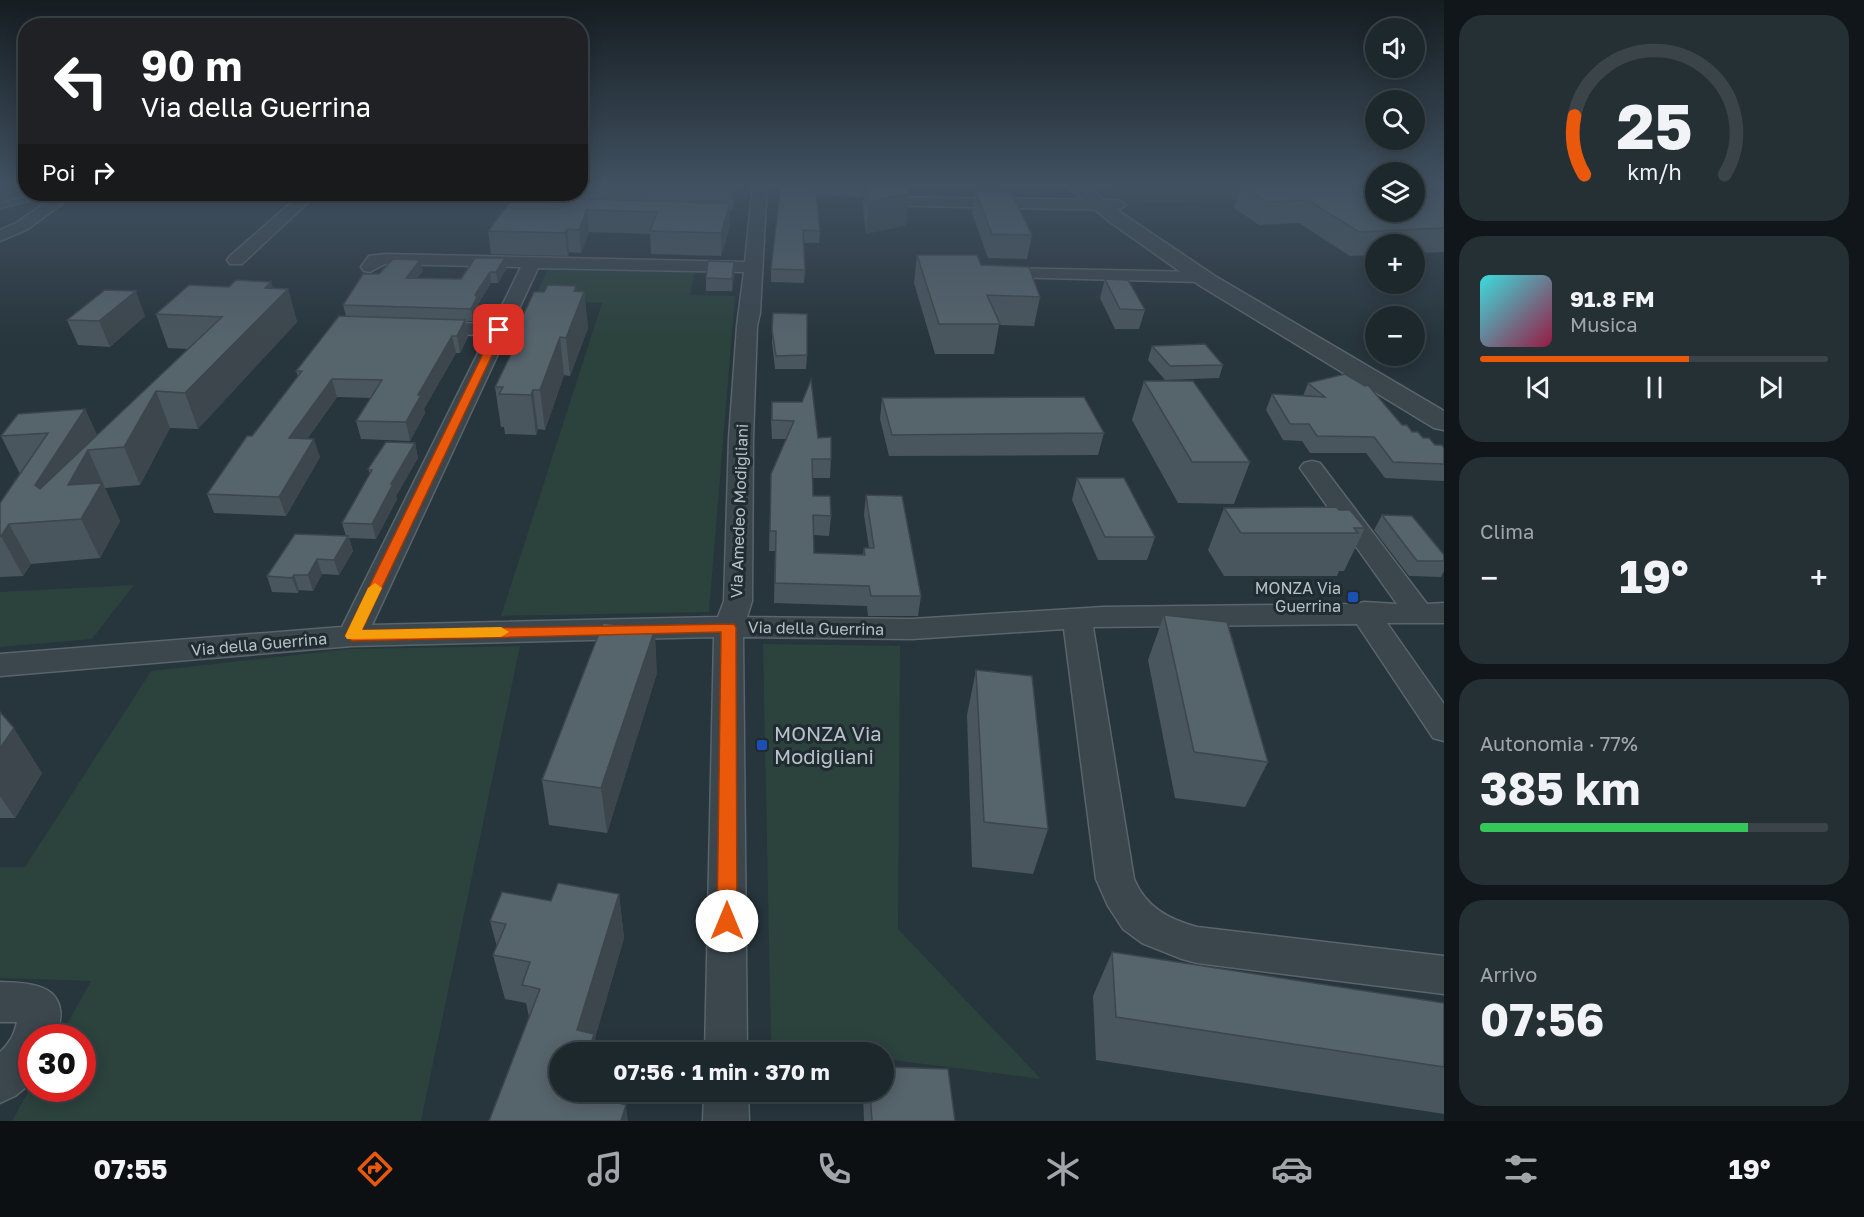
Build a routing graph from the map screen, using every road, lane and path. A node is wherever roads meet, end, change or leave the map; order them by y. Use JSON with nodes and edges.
{"nodes":[{"id":1,"x":262,"y":236,"type":"edge"},
{"id":2,"x":751,"y":236,"type":"edge"},
{"id":3,"x":1142,"y":236,"type":"edge"},
{"id":4,"x":1153,"y":236,"type":"edge"},
{"id":5,"x":236,"y":260,"type":"dead end"},
{"id":6,"x":532,"y":262,"type":"junction"},
{"id":7,"x":370,"y":267,"type":"dead end"},
{"id":8,"x":752,"y":267,"type":"junction"},
{"id":9,"x":1008,"y":273,"type":"edge"},
{"id":10,"x":1200,"y":277,"type":"junction"},
{"id":11,"x":410,"y":327,"type":"edge"},
{"id":12,"x":499,"y":330,"type":"junction"},
{"id":13,"x":1444,"y":410,"type":"edge"},
{"id":14,"x":1444,"y":422,"type":"edge"},
{"id":15,"x":1312,"y":468,"type":"dead end"},
{"id":16,"x":1365,"y":612,"type":"junction"},
{"id":17,"x":1431,"y":613,"type":"edge"},
{"id":18,"x":1077,"y":618,"type":"junction"},
{"id":19,"x":729,"y":627,"type":"junction"},
{"id":20,"x":352,"y":636,"type":"junction"},
{"id":21,"x":0,"y":665,"type":"edge"},
{"id":22,"x":1444,"y":729,"type":"edge"},
{"id":23,"x":1444,"y":975,"type":"edge"},
{"id":24,"x":0,"y":1002,"type":"edge"},
{"id":25,"x":38,"y":1024,"type":"edge"},
{"id":26,"x":726,"y":1042,"type":"edge"},
{"id":27,"x":18,"y":1065,"type":"edge"},
{"id":28,"x":0,"y":1081,"type":"edge"},
{"id":29,"x":726,"y":1102,"type":"edge"},
{"id":30,"x":726,"y":1121,"type":"edge"}],
"edges":[{"from":1,"to":5,"type":"street"},
{"from":2,"to":8,"type":"street","name":"Via Amedeo Modigliani"},
{"from":3,"to":10,"type":"street"},
{"from":4,"to":13,"type":"street"},
{"from":6,"to":7,"type":"street"},
{"from":6,"to":8,"type":"street"},
{"from":6,"to":12,"type":"street"},
{"from":8,"to":19,"type":"street","name":"Via Amedeo Modigliani"},
{"from":9,"to":10,"type":"street"},
{"from":10,"to":14,"type":"street"},
{"from":11,"to":12,"type":"street"},
{"from":12,"to":20,"type":"street"},
{"from":15,"to":17,"type":"street","name":"Via della Guerrina"},
{"from":16,"to":17,"type":"street","name":"Via della Guerrina"},
{"from":16,"to":18,"type":"street","name":"Via della Guerrina"},
{"from":16,"to":22,"type":"street"},
{"from":18,"to":19,"type":"street","name":"Via della Guerrina"},
{"from":18,"to":23,"type":"street"},
{"from":19,"to":20,"type":"street","name":"Via della Guerrina"},
{"from":19,"to":26,"type":"street","name":"Via Amedeo Modigliani"},
{"from":20,"to":21,"type":"street","name":"Via della Guerrina"},
{"from":24,"to":25,"type":"street"},
{"from":27,"to":28,"type":"street"},
{"from":29,"to":30,"type":"street"}]}
